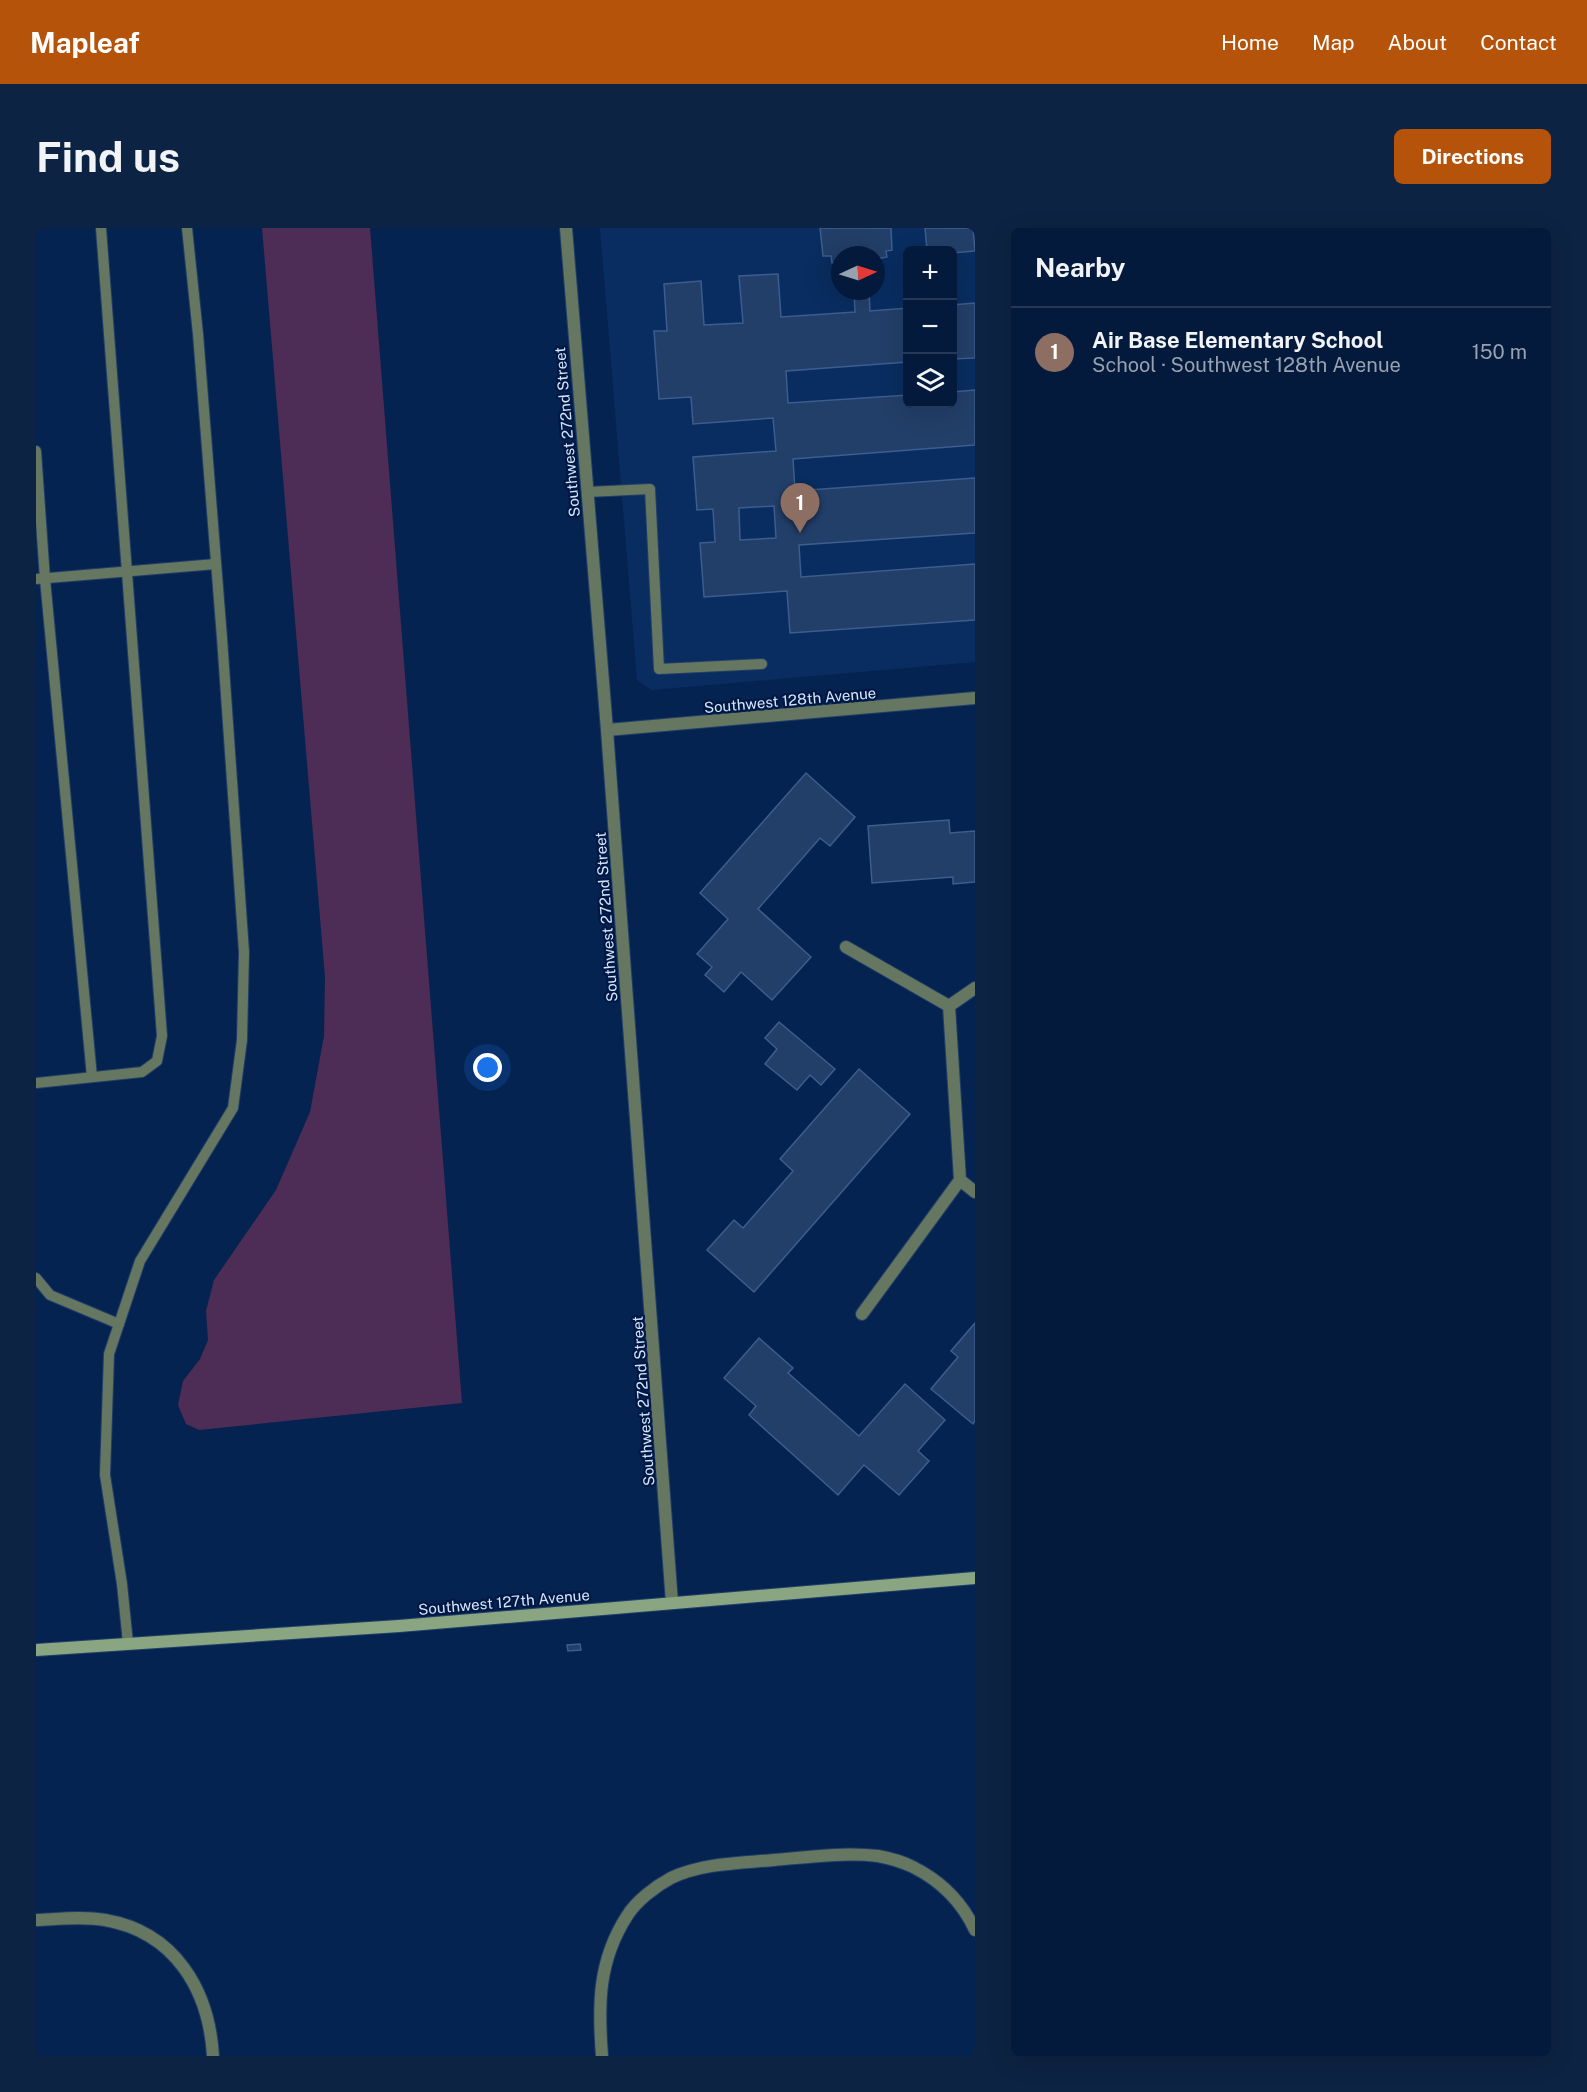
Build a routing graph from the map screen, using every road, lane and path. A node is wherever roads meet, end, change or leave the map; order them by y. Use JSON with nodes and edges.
{"nodes":[{"id":1,"x":100,"y":228,"type":"edge"},
{"id":2,"x":187,"y":228,"type":"edge"},
{"id":3,"x":566,"y":228,"type":"edge"},
{"id":4,"x":36,"y":451,"type":"edge"},
{"id":5,"x":587,"y":492,"type":"junction"},
{"id":6,"x":216,"y":564,"type":"junction"},
{"id":7,"x":127,"y":571,"type":"junction"},
{"id":8,"x":40,"y":579,"type":"edge"},
{"id":9,"x":762,"y":664,"type":"dead end"},
{"id":10,"x":975,"y":698,"type":"edge"},
{"id":11,"x":607,"y":730,"type":"junction"},
{"id":12,"x":846,"y":947,"type":"dead end"},
{"id":13,"x":975,"y":988,"type":"edge"},
{"id":14,"x":949,"y":1006,"type":"junction"},
{"id":15,"x":92,"y":1077,"type":"junction"},
{"id":16,"x":36,"y":1083,"type":"edge"},
{"id":17,"x":960,"y":1180,"type":"junction"},
{"id":18,"x":975,"y":1192,"type":"edge"},
{"id":19,"x":36,"y":1278,"type":"edge"},
{"id":20,"x":862,"y":1314,"type":"dead end"},
{"id":21,"x":119,"y":1324,"type":"junction"},
{"id":22,"x":975,"y":1578,"type":"edge"},
{"id":23,"x":672,"y":1603,"type":"junction"},
{"id":24,"x":128,"y":1643,"type":"junction"},
{"id":25,"x":36,"y":1650,"type":"edge"},
{"id":26,"x":36,"y":1920,"type":"edge"},
{"id":27,"x":975,"y":1930,"type":"edge"},
{"id":28,"x":213,"y":2056,"type":"edge"},
{"id":29,"x":602,"y":2056,"type":"edge"}],
"edges":[{"from":1,"to":7,"type":"lane"},
{"from":2,"to":6,"type":"lane"},
{"from":3,"to":5,"type":"street","name":"Southwest 272nd Street"},
{"from":4,"to":8,"type":"lane"},
{"from":5,"to":9,"type":"lane"},
{"from":5,"to":11,"type":"street","name":"Southwest 272nd Street"},
{"from":6,"to":7,"type":"lane"},
{"from":6,"to":21,"type":"lane"},
{"from":7,"to":8,"type":"lane"},
{"from":7,"to":15,"type":"lane"},
{"from":8,"to":15,"type":"lane"},
{"from":10,"to":11,"type":"street","name":"Southwest 128th Avenue"},
{"from":11,"to":23,"type":"street","name":"Southwest 272nd Street"},
{"from":12,"to":14,"type":"street"},
{"from":13,"to":14,"type":"street"},
{"from":14,"to":17,"type":"street"},
{"from":15,"to":16,"type":"lane"},
{"from":17,"to":18,"type":"street"},
{"from":17,"to":20,"type":"street"},
{"from":19,"to":21,"type":"lane"},
{"from":21,"to":24,"type":"lane"},
{"from":22,"to":23,"type":"main road","name":"Southwest 127th Avenue"},
{"from":23,"to":24,"type":"main road","name":"Southwest 127th Avenue"},
{"from":24,"to":25,"type":"main road","name":"Southwest 127th Avenue"},
{"from":26,"to":28,"type":"street"},
{"from":27,"to":29,"type":"street"}]}
